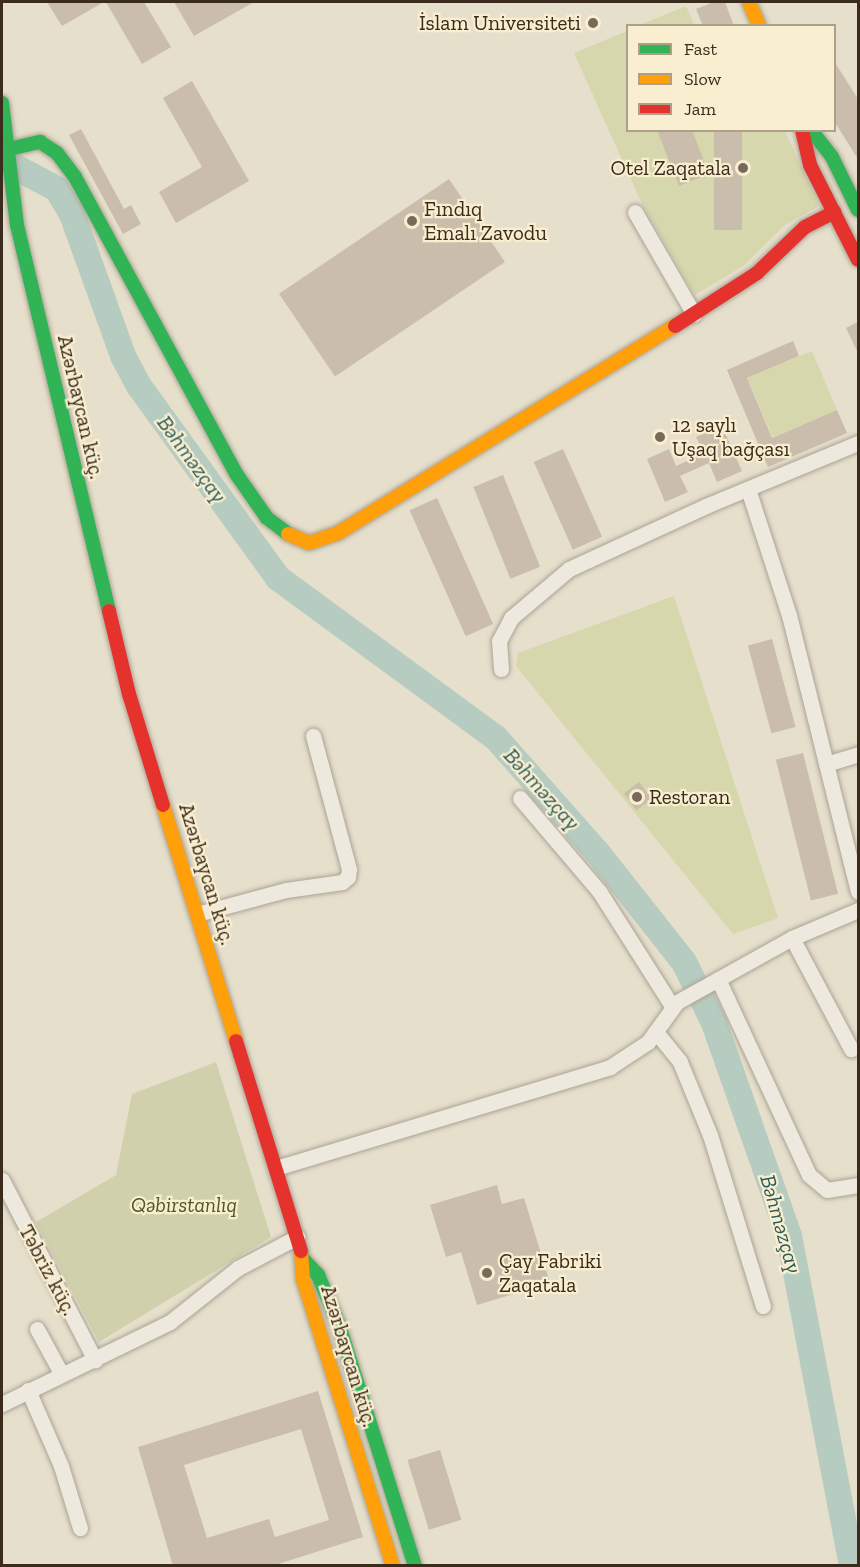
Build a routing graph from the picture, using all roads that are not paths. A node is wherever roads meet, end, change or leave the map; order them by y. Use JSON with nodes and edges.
{"nodes":[{"id":1,"x":748,"y":2,"type":"edge"},
{"id":2,"x":758,"y":24,"type":"edge"},
{"id":3,"x":2,"y":103,"type":"edge"},
{"id":4,"x":802,"y":132,"type":"edge"},
{"id":5,"x":813,"y":132,"type":"edge"},
{"id":6,"x":9,"y":149,"type":"junction"},
{"id":7,"x":7,"y":185,"type":"edge"},
{"id":8,"x":858,"y":210,"type":"edge"},
{"id":9,"x":634,"y":212,"type":"dead end"},
{"id":10,"x":834,"y":212,"type":"junction"},
{"id":11,"x":858,"y":260,"type":"edge"},
{"id":12,"x":694,"y":314,"type":"junction"},
{"id":13,"x":858,"y":444,"type":"edge"},
{"id":14,"x":748,"y":489,"type":"junction"},
{"id":15,"x":501,"y":669,"type":"dead end"},
{"id":16,"x":313,"y":736,"type":"dead end"},
{"id":17,"x":858,"y":754,"type":"edge"},
{"id":18,"x":826,"y":764,"type":"junction"},
{"id":19,"x":520,"y":798,"type":"dead end"},
{"id":20,"x":858,"y":892,"type":"edge"},
{"id":21,"x":858,"y":910,"type":"edge"},
{"id":22,"x":197,"y":914,"type":"junction"},
{"id":23,"x":792,"y":938,"type":"junction"},
{"id":24,"x":715,"y":981,"type":"junction"},
{"id":25,"x":674,"y":1004,"type":"junction"},
{"id":26,"x":656,"y":1032,"type":"junction"},
{"id":27,"x":851,"y":1049,"type":"dead end"},
{"id":28,"x":276,"y":1168,"type":"junction"},
{"id":29,"x":2,"y":1180,"type":"edge"},
{"id":30,"x":858,"y":1185,"type":"edge"},
{"id":31,"x":297,"y":1238,"type":"junction"},
{"id":32,"x":304,"y":1260,"type":"junction"},
{"id":33,"x":763,"y":1306,"type":"dead end"},
{"id":34,"x":37,"y":1329,"type":"dead end"},
{"id":35,"x":95,"y":1360,"type":"junction"},
{"id":36,"x":62,"y":1373,"type":"junction"},
{"id":37,"x":28,"y":1390,"type":"junction"},
{"id":38,"x":2,"y":1404,"type":"edge"},
{"id":39,"x":366,"y":1412,"type":"junction"},
{"id":40,"x":345,"y":1418,"type":"junction"},
{"id":41,"x":80,"y":1528,"type":"dead end"},
{"id":42,"x":393,"y":1566,"type":"edge"},
{"id":43,"x":415,"y":1566,"type":"edge"}],
"edges":[{"from":1,"to":2,"type":"main road"},
{"from":3,"to":6,"type":"main road"},
{"from":4,"to":10,"type":"main road"},
{"from":5,"to":8,"type":"main road"},
{"from":6,"to":7,"type":"main road","name":"Azərbaycan küç."},
{"from":6,"to":12,"type":"main road"},
{"from":7,"to":22,"type":"main road","name":"Azərbaycan küç."},
{"from":9,"to":12,"type":"street"},
{"from":10,"to":11,"type":"main road"},
{"from":10,"to":12,"type":"main road"},
{"from":13,"to":14,"type":"street"},
{"from":14,"to":15,"type":"street"},
{"from":14,"to":18,"type":"street"},
{"from":16,"to":22,"type":"street"},
{"from":17,"to":18,"type":"street"},
{"from":18,"to":20,"type":"street"},
{"from":19,"to":25,"type":"street"},
{"from":21,"to":23,"type":"street"},
{"from":22,"to":28,"type":"main road","name":"Azərbaycan küç."},
{"from":23,"to":24,"type":"street"},
{"from":23,"to":27,"type":"street"},
{"from":24,"to":25,"type":"street"},
{"from":24,"to":30,"type":"street"},
{"from":25,"to":26,"type":"street"},
{"from":26,"to":28,"type":"street"},
{"from":26,"to":33,"type":"street"},
{"from":28,"to":31,"type":"main road","name":"Azərbaycan küç."},
{"from":29,"to":35,"type":"street","name":"Təbriz küç."},
{"from":31,"to":32,"type":"main road","name":"Azərbaycan küç."},
{"from":31,"to":35,"type":"street"},
{"from":32,"to":39,"type":"main road"},
{"from":32,"to":40,"type":"main road","name":"Azərbaycan küç."},
{"from":34,"to":36,"type":"street"},
{"from":35,"to":36,"type":"street"},
{"from":36,"to":37,"type":"street"},
{"from":37,"to":38,"type":"street"},
{"from":37,"to":41,"type":"street"},
{"from":39,"to":40,"type":"main road"},
{"from":39,"to":43,"type":"main road"},
{"from":40,"to":42,"type":"main road","name":"Azərbaycan küç."}]}
